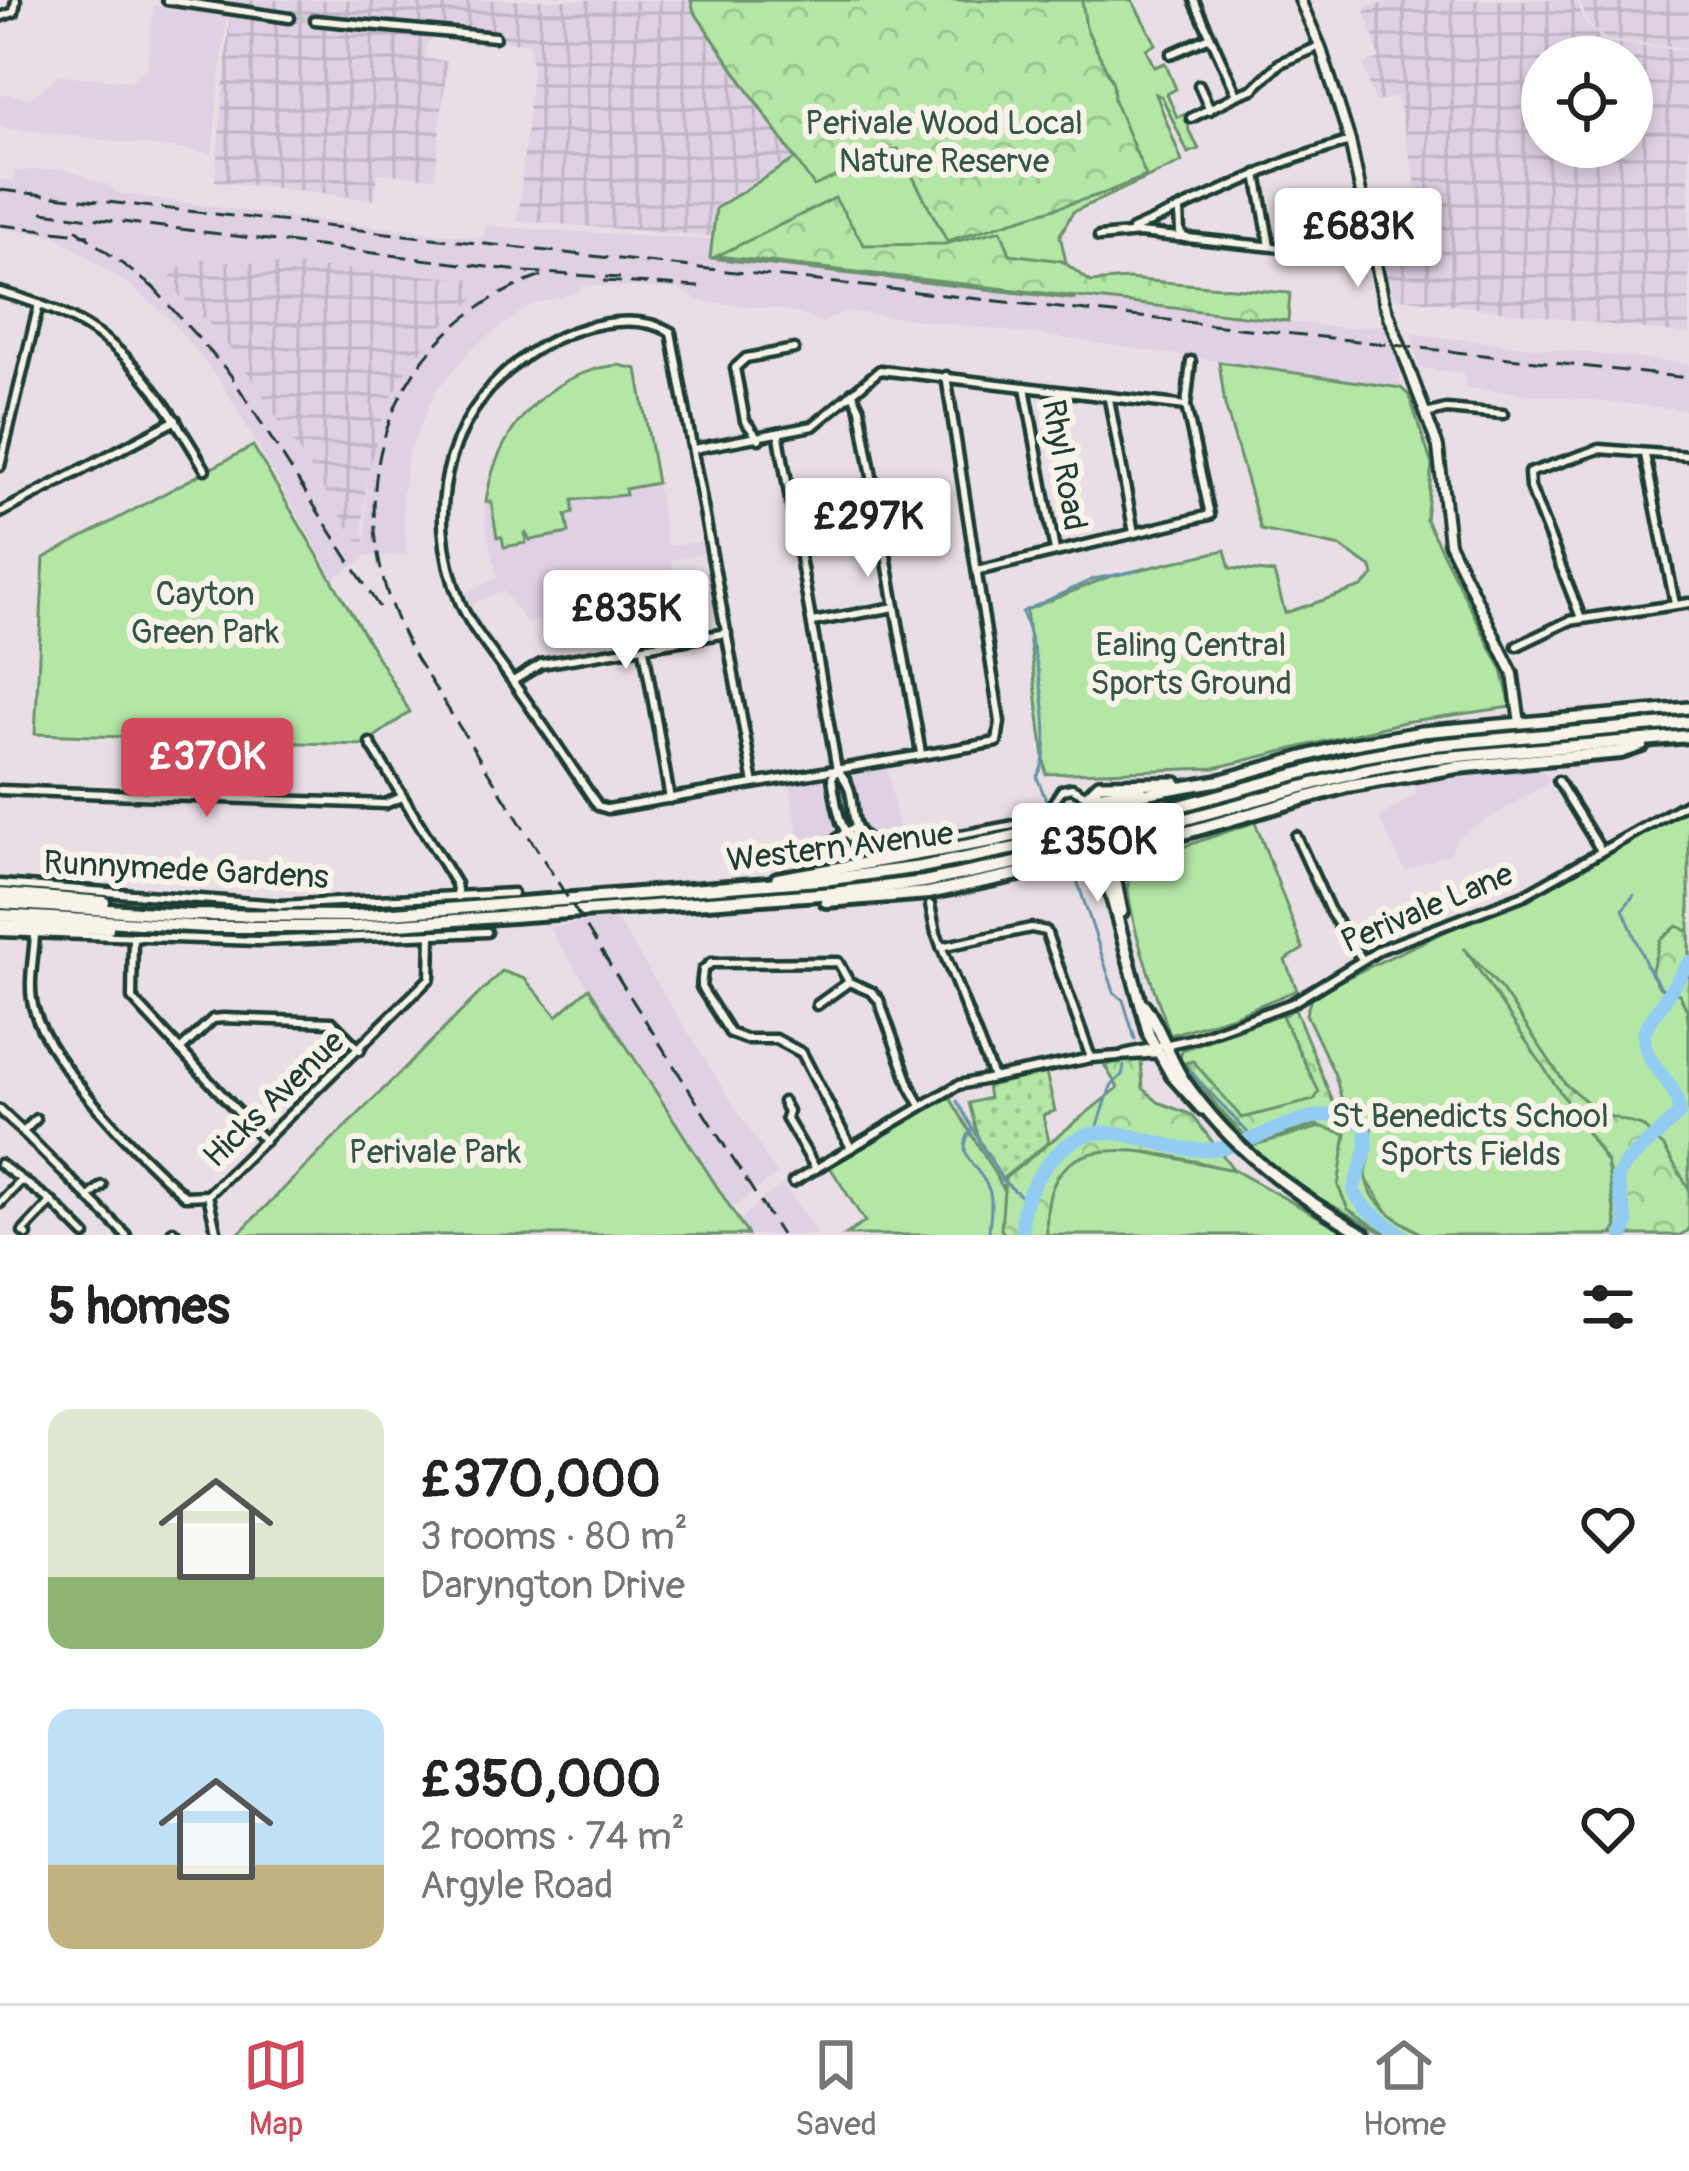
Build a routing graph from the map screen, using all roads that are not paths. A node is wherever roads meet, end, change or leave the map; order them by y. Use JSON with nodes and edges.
{"nodes":[{"id":1,"x":16,"y":0,"type":"edge"},
{"id":2,"x":166,"y":0,"type":"edge"},
{"id":3,"x":1194,"y":0,"type":"edge"},
{"id":4,"x":1300,"y":0,"type":"edge"},
{"id":5,"x":0,"y":16,"type":"edge"},
{"id":6,"x":290,"y":18,"type":"tunnel mouth"},
{"id":7,"x":315,"y":20,"type":"tunnel mouth"},
{"id":8,"x":494,"y":37,"type":"dead end"},
{"id":9,"x":1210,"y":37,"type":"junction"},
{"id":10,"x":1320,"y":46,"type":"junction"},
{"id":11,"x":1171,"y":54,"type":"dead end"},
{"id":12,"x":1199,"y":85,"type":"dead end"},
{"id":13,"x":1237,"y":95,"type":"junction"},
{"id":14,"x":1210,"y":110,"type":"junction"},
{"id":15,"x":1191,"y":118,"type":"dead end"},
{"id":16,"x":1350,"y":142,"type":"junction"},
{"id":17,"x":1257,"y":174,"type":"junction"},
{"id":18,"x":1179,"y":211,"type":"junction"},
{"id":19,"x":1185,"y":238,"type":"junction"},
{"id":20,"x":1270,"y":246,"type":"junction"},
{"id":21,"x":1372,"y":249,"type":"junction"},
{"id":22,"x":0,"y":292,"type":"edge"},
{"id":23,"x":39,"y":304,"type":"junction"},
{"id":24,"x":794,"y":349,"type":"dead end"},
{"id":25,"x":1191,"y":361,"type":"dead end"},
{"id":26,"x":946,"y":376,"type":"junction"},
{"id":27,"x":1025,"y":387,"type":"junction"},
{"id":28,"x":853,"y":392,"type":"junction"},
{"id":29,"x":1109,"y":399,"type":"junction"},
{"id":30,"x":1186,"y":406,"type":"junction"},
{"id":31,"x":1426,"y":414,"type":"junction"},
{"id":32,"x":1503,"y":414,"type":"dead end"},
{"id":33,"x":176,"y":420,"type":"junction"},
{"id":34,"x":779,"y":436,"type":"junction"},
{"id":35,"x":758,"y":439,"type":"junction"},
{"id":36,"x":694,"y":449,"type":"junction"},
{"id":37,"x":1645,"y":453,"type":"junction"},
{"id":38,"x":1689,"y":456,"type":"edge"},
{"id":39,"x":0,"y":466,"type":"edge"},
{"id":40,"x":205,"y":469,"type":"dead end"},
{"id":41,"x":0,"y":513,"type":"edge"},
{"id":42,"x":1134,"y":533,"type":"junction"},
{"id":43,"x":1055,"y":551,"type":"junction"},
{"id":44,"x":976,"y":571,"type":"junction"},
{"id":45,"x":1689,"y":603,"type":"edge"},
{"id":46,"x":1675,"y":604,"type":"junction"},
{"id":47,"x":895,"y":607,"type":"junction"},
{"id":48,"x":1581,"y":618,"type":"junction"},
{"id":49,"x":812,"y":622,"type":"junction"},
{"id":50,"x":727,"y":633,"type":"junction"},
{"id":51,"x":1517,"y":646,"type":"dead end"},
{"id":52,"x":644,"y":648,"type":"junction"},
{"id":53,"x":513,"y":681,"type":"junction"},
{"id":54,"x":1689,"y":708,"type":"edge"},
{"id":55,"x":1689,"y":722,"type":"edge"},
{"id":56,"x":1520,"y":723,"type":"junction"},
{"id":57,"x":1689,"y":736,"type":"edge"},
{"id":58,"x":1657,"y":740,"type":"junction"},
{"id":59,"x":370,"y":743,"type":"dead end"},
{"id":60,"x":922,"y":755,"type":"junction"},
{"id":61,"x":837,"y":770,"type":"junction"},
{"id":62,"x":1558,"y":781,"type":"dead end"},
{"id":63,"x":754,"y":784,"type":"junction"},
{"id":64,"x":1200,"y":784,"type":"junction"},
{"id":65,"x":1170,"y":789,"type":"junction"},
{"id":66,"x":0,"y":790,"type":"edge"},
{"id":67,"x":402,"y":797,"type":"junction"},
{"id":68,"x":670,"y":799,"type":"junction"},
{"id":69,"x":1689,"y":802,"type":"edge"},
{"id":70,"x":1093,"y":812,"type":"junction"},
{"id":71,"x":1040,"y":820,"type":"junction"},
{"id":72,"x":1066,"y":823,"type":"junction"},
{"id":73,"x":856,"y":827,"type":"junction"},
{"id":74,"x":843,"y":832,"type":"junction"},
{"id":75,"x":1296,"y":836,"type":"dead end"},
{"id":76,"x":901,"y":847,"type":"junction"},
{"id":77,"x":1601,"y":851,"type":"junction"},
{"id":78,"x":1105,"y":853,"type":"junction"},
{"id":79,"x":804,"y":861,"type":"dead end"},
{"id":80,"x":0,"y":884,"type":"edge"},
{"id":81,"x":757,"y":886,"type":"junction"},
{"id":82,"x":513,"y":893,"type":"dead end"},
{"id":83,"x":458,"y":897,"type":"junction"},
{"id":84,"x":0,"y":898,"type":"edge"},
{"id":85,"x":761,"y":900,"type":"junction"},
{"id":86,"x":930,"y":905,"type":"dead end"},
{"id":87,"x":0,"y":915,"type":"edge"},
{"id":88,"x":186,"y":915,"type":"junction"},
{"id":89,"x":207,"y":927,"type":"junction"},
{"id":90,"x":0,"y":928,"type":"edge"},
{"id":91,"x":487,"y":932,"type":"dead end"},
{"id":92,"x":35,"y":934,"type":"junction"},
{"id":93,"x":133,"y":936,"type":"junction"},
{"id":94,"x":431,"y":936,"type":"junction"},
{"id":95,"x":941,"y":947,"type":"junction"},
{"id":96,"x":1362,"y":959,"type":"junction"},
{"id":97,"x":849,"y":982,"type":"junction"},
{"id":98,"x":817,"y":1005,"type":"dead end"},
{"id":99,"x":180,"y":1050,"type":"junction"},
{"id":100,"x":360,"y":1050,"type":"junction"},
{"id":101,"x":1160,"y":1050,"type":"junction"},
{"id":102,"x":1091,"y":1058,"type":"junction"},
{"id":103,"x":993,"y":1077,"type":"junction"},
{"id":104,"x":783,"y":1102,"type":"dead end"},
{"id":105,"x":921,"y":1106,"type":"junction"},
{"id":106,"x":0,"y":1110,"type":"edge"},
{"id":107,"x":36,"y":1119,"type":"dead end"},
{"id":108,"x":23,"y":1132,"type":"junction"},
{"id":109,"x":266,"y":1141,"type":"junction"},
{"id":110,"x":851,"y":1148,"type":"junction"},
{"id":111,"x":0,"y":1165,"type":"edge"},
{"id":112,"x":816,"y":1169,"type":"junction"},
{"id":113,"x":21,"y":1180,"type":"junction"},
{"id":114,"x":793,"y":1182,"type":"dead end"},
{"id":115,"x":102,"y":1186,"type":"dead end"},
{"id":116,"x":208,"y":1196,"type":"junction"},
{"id":117,"x":89,"y":1198,"type":"junction"},
{"id":118,"x":52,"y":1202,"type":"junction"},
{"id":119,"x":0,"y":1203,"type":"edge"},
{"id":120,"x":26,"y":1235,"type":"edge"},
{"id":121,"x":85,"y":1235,"type":"edge"},
{"id":122,"x":126,"y":1235,"type":"edge"},
{"id":123,"x":217,"y":1235,"type":"edge"},
{"id":124,"x":1365,"y":1235,"type":"edge"}],
"edges":[{"from":1,"to":5,"type":"street"},
{"from":2,"to":6,"type":"street"},
{"from":3,"to":9,"type":"street"},
{"from":4,"to":10,"type":"street"},
{"from":7,"to":8,"type":"street"},
{"from":9,"to":11,"type":"street"},
{"from":9,"to":13,"type":"street"},
{"from":10,"to":13,"type":"street"},
{"from":10,"to":16,"type":"street"},
{"from":12,"to":14,"type":"street"},
{"from":13,"to":14,"type":"street"},
{"from":14,"to":15,"type":"street"},
{"from":16,"to":17,"type":"street"},
{"from":16,"to":21,"type":"street"},
{"from":17,"to":18,"type":"street"},
{"from":17,"to":20,"type":"street"},
{"from":18,"to":19,"type":"street"},
{"from":18,"to":19,"type":"street"},
{"from":19,"to":20,"type":"street"},
{"from":20,"to":21,"type":"street"},
{"from":21,"to":31,"type":"street"},
{"from":22,"to":23,"type":"street"},
{"from":23,"to":33,"type":"street"},
{"from":23,"to":39,"type":"street"},
{"from":24,"to":35,"type":"street"},
{"from":25,"to":30,"type":"street"},
{"from":26,"to":27,"type":"street"},
{"from":26,"to":28,"type":"street"},
{"from":26,"to":44,"type":"street"},
{"from":27,"to":29,"type":"street"},
{"from":27,"to":43,"type":"street","name":"Rhyl Road"},
{"from":28,"to":34,"type":"street"},
{"from":28,"to":47,"type":"street"},
{"from":29,"to":30,"type":"street"},
{"from":29,"to":42,"type":"street"},
{"from":30,"to":42,"type":"street"},
{"from":31,"to":32,"type":"street"},
{"from":31,"to":56,"type":"street"},
{"from":33,"to":40,"type":"street"},
{"from":33,"to":41,"type":"street"},
{"from":34,"to":35,"type":"street"},
{"from":34,"to":49,"type":"street"},
{"from":35,"to":36,"type":"street"},
{"from":36,"to":50,"type":"street"},
{"from":36,"to":53,"type":"street"},
{"from":37,"to":38,"type":"street"},
{"from":37,"to":46,"type":"street"},
{"from":37,"to":48,"type":"street"},
{"from":42,"to":43,"type":"street"},
{"from":43,"to":44,"type":"street"},
{"from":44,"to":60,"type":"street"},
{"from":45,"to":46,"type":"street"},
{"from":46,"to":48,"type":"street"},
{"from":47,"to":49,"type":"street"},
{"from":47,"to":60,"type":"street"},
{"from":48,"to":51,"type":"street"},
{"from":49,"to":61,"type":"street"},
{"from":50,"to":52,"type":"street"},
{"from":50,"to":63,"type":"street"},
{"from":52,"to":53,"type":"street"},
{"from":52,"to":68,"type":"street"},
{"from":53,"to":68,"type":"street"},
{"from":54,"to":56,"type":"main road"},
{"from":55,"to":81,"type":"highway","name":"Western Avenue"},
{"from":56,"to":64,"type":"main road"},
{"from":57,"to":58,"type":"highway","name":"Western Avenue"},
{"from":58,"to":78,"type":"highway"},
{"from":58,"to":85,"type":"highway","name":"Western Avenue"},
{"from":59,"to":67,"type":"street"},
{"from":60,"to":61,"type":"street"},
{"from":61,"to":63,"type":"street"},
{"from":61,"to":73,"type":"street"},
{"from":61,"to":74,"type":"street"},
{"from":62,"to":77,"type":"street"},
{"from":63,"to":68,"type":"street"},
{"from":64,"to":65,"type":"main road"},
{"from":64,"to":70,"type":"main road"},
{"from":65,"to":70,"type":"main road"},
{"from":65,"to":70,"type":"main road"},
{"from":66,"to":67,"type":"street"},
{"from":67,"to":83,"type":"street"},
{"from":69,"to":77,"type":"street","name":"Perivale Lane"},
{"from":70,"to":71,"type":"street"},
{"from":70,"to":72,"type":"highway"},
{"from":70,"to":78,"type":"main road","bridge":true},
{"from":71,"to":72,"type":"street"},
{"from":71,"to":76,"type":"street"},
{"from":72,"to":81,"type":"highway"},
{"from":73,"to":74,"type":"street"},
{"from":73,"to":76,"type":"street"},
{"from":74,"to":76,"type":"street"},
{"from":74,"to":79,"type":"street"},
{"from":75,"to":96,"type":"street"},
{"from":77,"to":96,"type":"street","name":"Perivale Lane"},
{"from":78,"to":85,"type":"highway"},
{"from":78,"to":101,"type":"main road"},
{"from":80,"to":83,"type":"street","name":"Runnymede Gardens"},
{"from":81,"to":88,"type":"highway","name":"Western Avenue"},
{"from":82,"to":83,"type":"street","name":"Runnymede Gardens"},
{"from":84,"to":88,"type":"highway","name":"Western Avenue"},
{"from":84,"to":88,"type":"highway"},
{"from":85,"to":89,"type":"highway","name":"Western Avenue"},
{"from":86,"to":95,"type":"street"},
{"from":87,"to":89,"type":"highway"},
{"from":89,"to":90,"type":"highway"},
{"from":90,"to":92,"type":"street"},
{"from":91,"to":94,"type":"street"},
{"from":92,"to":93,"type":"street"},
{"from":92,"to":116,"type":"street","name":"Hicks Avenue"},
{"from":93,"to":94,"type":"street"},
{"from":93,"to":99,"type":"street"},
{"from":94,"to":100,"type":"street","name":"Hicks Avenue"},
{"from":95,"to":102,"type":"street"},
{"from":95,"to":103,"type":"street"},
{"from":96,"to":101,"type":"street","name":"Perivale Lane"},
{"from":97,"to":98,"type":"street"},
{"from":97,"to":105,"type":"street"},
{"from":97,"to":110,"type":"street"},
{"from":99,"to":100,"type":"street"},
{"from":99,"to":109,"type":"street"},
{"from":100,"to":109,"type":"street","name":"Hicks Avenue"},
{"from":101,"to":102,"type":"street"},
{"from":101,"to":124,"type":"main road"},
{"from":102,"to":103,"type":"street"},
{"from":103,"to":105,"type":"street"},
{"from":104,"to":112,"type":"street"},
{"from":105,"to":110,"type":"street"},
{"from":106,"to":108,"type":"street"},
{"from":107,"to":108,"type":"street"},
{"from":108,"to":117,"type":"street"},
{"from":109,"to":116,"type":"street","name":"Hicks Avenue"},
{"from":110,"to":112,"type":"street"},
{"from":111,"to":113,"type":"street"},
{"from":112,"to":114,"type":"street"},
{"from":113,"to":118,"type":"street"},
{"from":113,"to":119,"type":"street"},
{"from":115,"to":117,"type":"street"},
{"from":116,"to":123,"type":"street"},
{"from":117,"to":122,"type":"street"},
{"from":118,"to":120,"type":"street"},
{"from":118,"to":121,"type":"street"}]}
